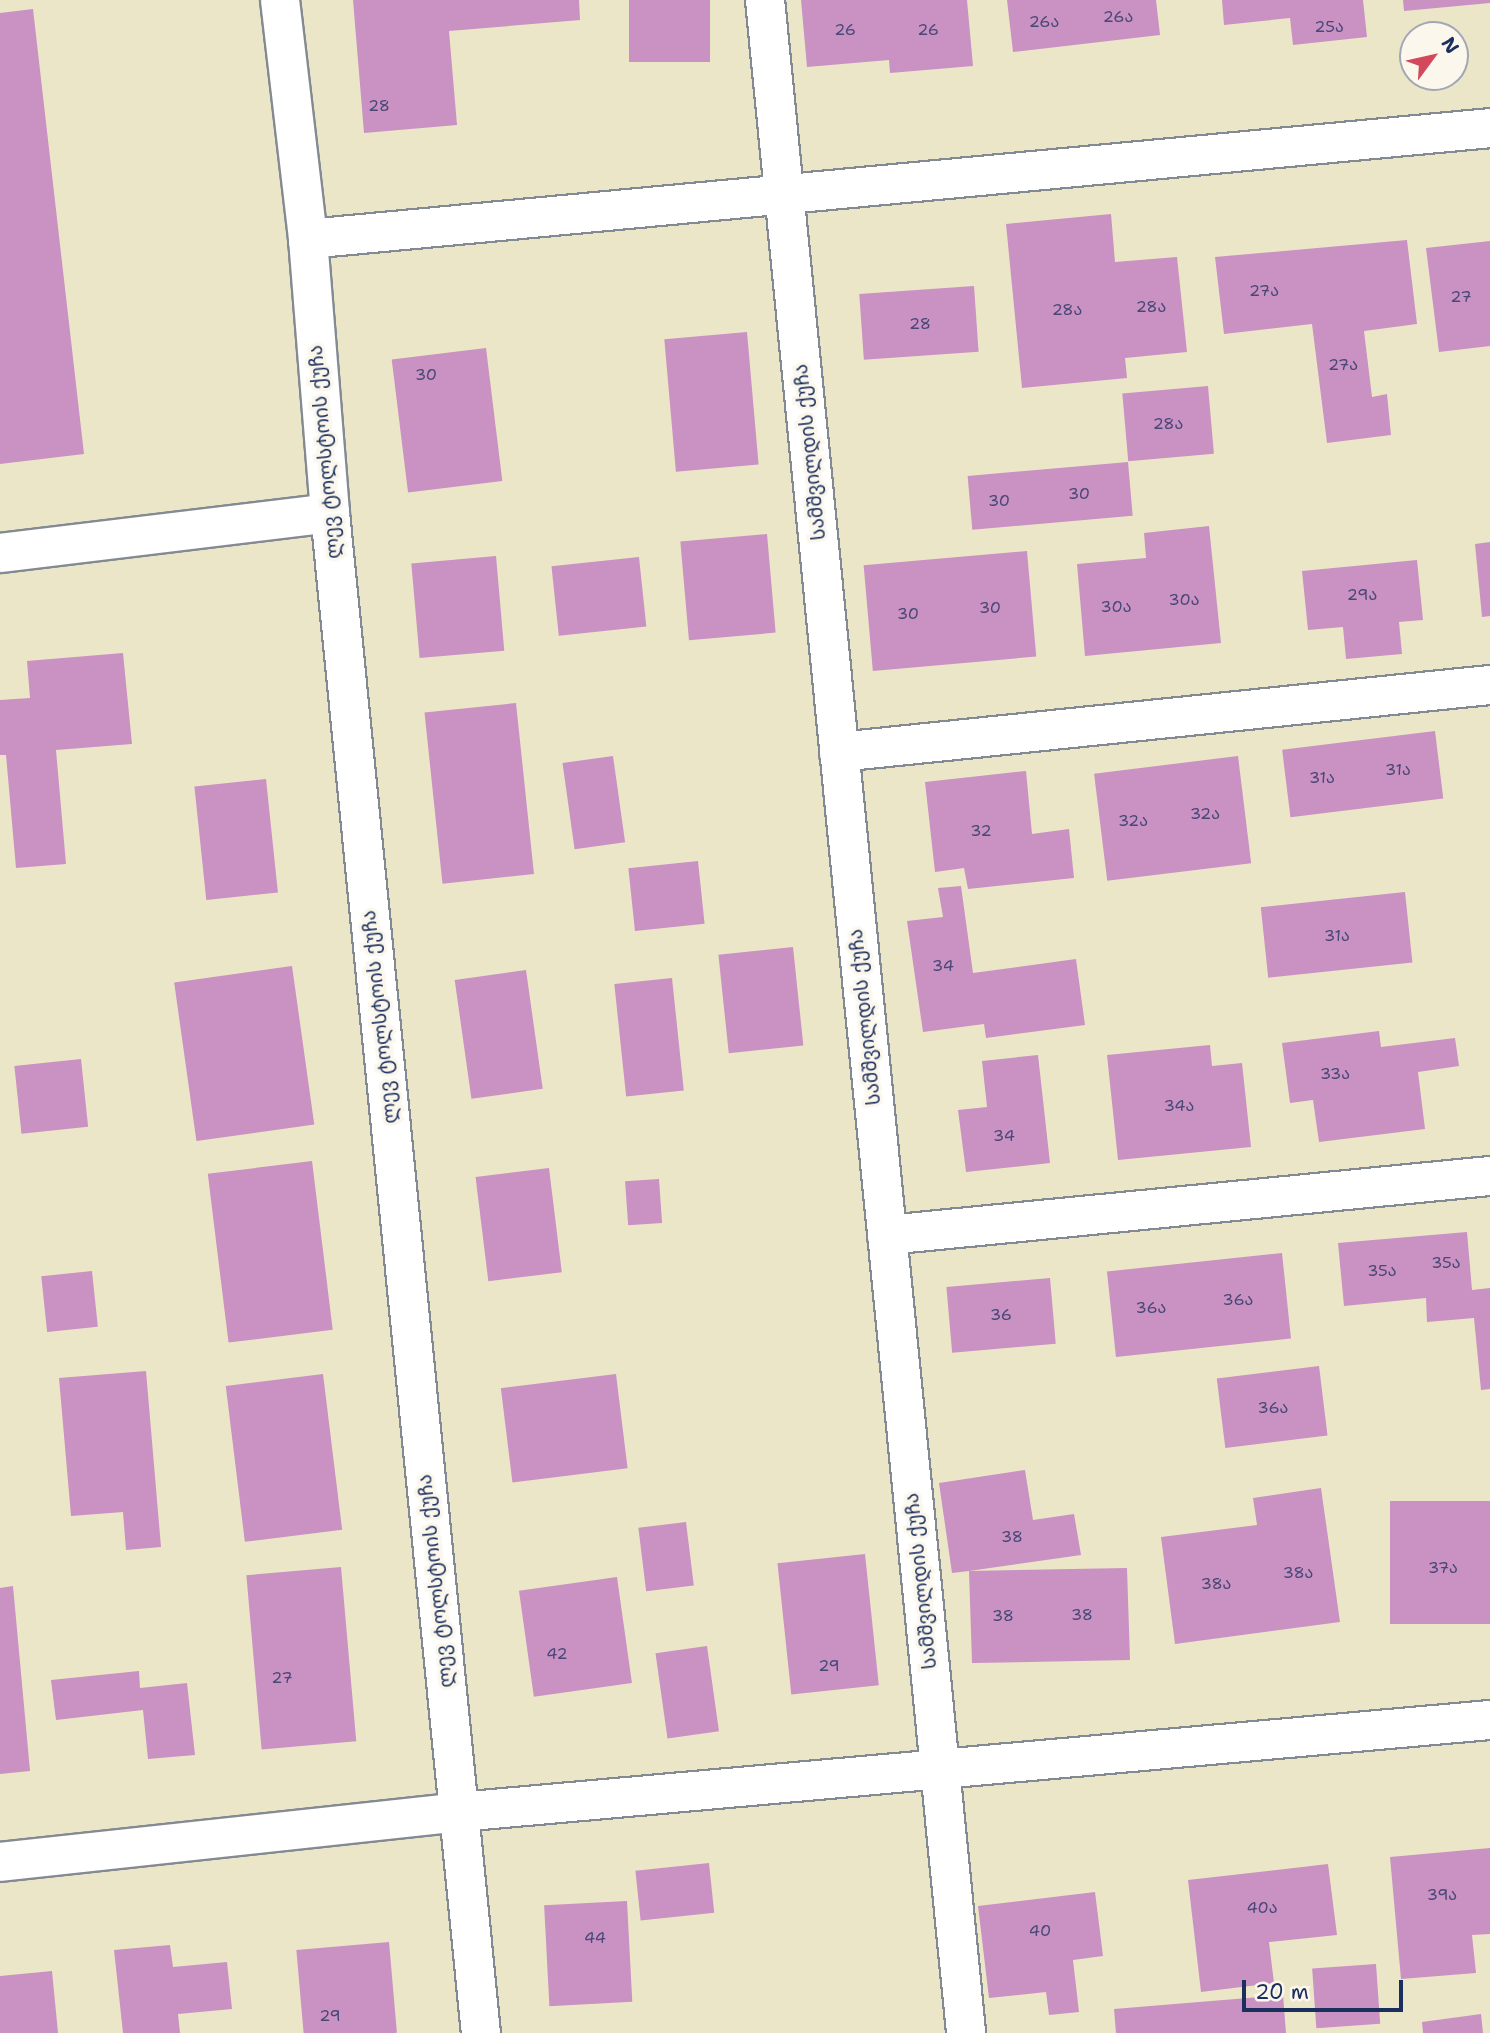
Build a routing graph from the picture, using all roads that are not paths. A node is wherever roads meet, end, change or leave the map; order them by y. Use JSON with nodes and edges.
{"nodes":[{"id":1,"x":280,"y":0,"type":"edge"},
{"id":2,"x":765,"y":0,"type":"edge"},
{"id":3,"x":1490,"y":128,"type":"edge"},
{"id":4,"x":784,"y":194,"type":"junction"},
{"id":5,"x":308,"y":239,"type":"junction"},
{"id":6,"x":330,"y":513,"type":"junction"},
{"id":7,"x":0,"y":553,"type":"edge"},
{"id":8,"x":1490,"y":685,"type":"edge"},
{"id":9,"x":839,"y":752,"type":"junction"},
{"id":10,"x":1490,"y":1177,"type":"edge"},
{"id":11,"x":887,"y":1235,"type":"junction"},
{"id":12,"x":1490,"y":1720,"type":"edge"},
{"id":13,"x":940,"y":1771,"type":"junction"},
{"id":14,"x":459,"y":1812,"type":"junction"},
{"id":15,"x":0,"y":1862,"type":"edge"},
{"id":16,"x":481,"y":2033,"type":"edge"},
{"id":17,"x":966,"y":2033,"type":"edge"}],
"edges":[{"from":1,"to":5,"type":"street","name":"ლევ ტოლსტოის ქუჩა"},
{"from":2,"to":4,"type":"street","name":"სამშვილდის ქუჩა"},
{"from":3,"to":4,"type":"street"},
{"from":4,"to":5,"type":"street"},
{"from":4,"to":9,"type":"street","name":"სამშვილდის ქუჩა"},
{"from":5,"to":6,"type":"street","name":"ლევ ტოლსტოის ქუჩა"},
{"from":6,"to":7,"type":"street"},
{"from":6,"to":14,"type":"street","name":"ლევ ტოლსტოის ქუჩა"},
{"from":8,"to":9,"type":"street"},
{"from":9,"to":11,"type":"street","name":"სამშვილდის ქუჩა"},
{"from":10,"to":11,"type":"street"},
{"from":11,"to":13,"type":"street","name":"სამშვილდის ქუჩა"},
{"from":12,"to":13,"type":"street"},
{"from":13,"to":14,"type":"street"},
{"from":13,"to":17,"type":"street","name":"სამშვილდის ქუჩა"},
{"from":14,"to":15,"type":"street"},
{"from":14,"to":16,"type":"street","name":"ლევ ტოლსტოის ქუჩა"}]}
